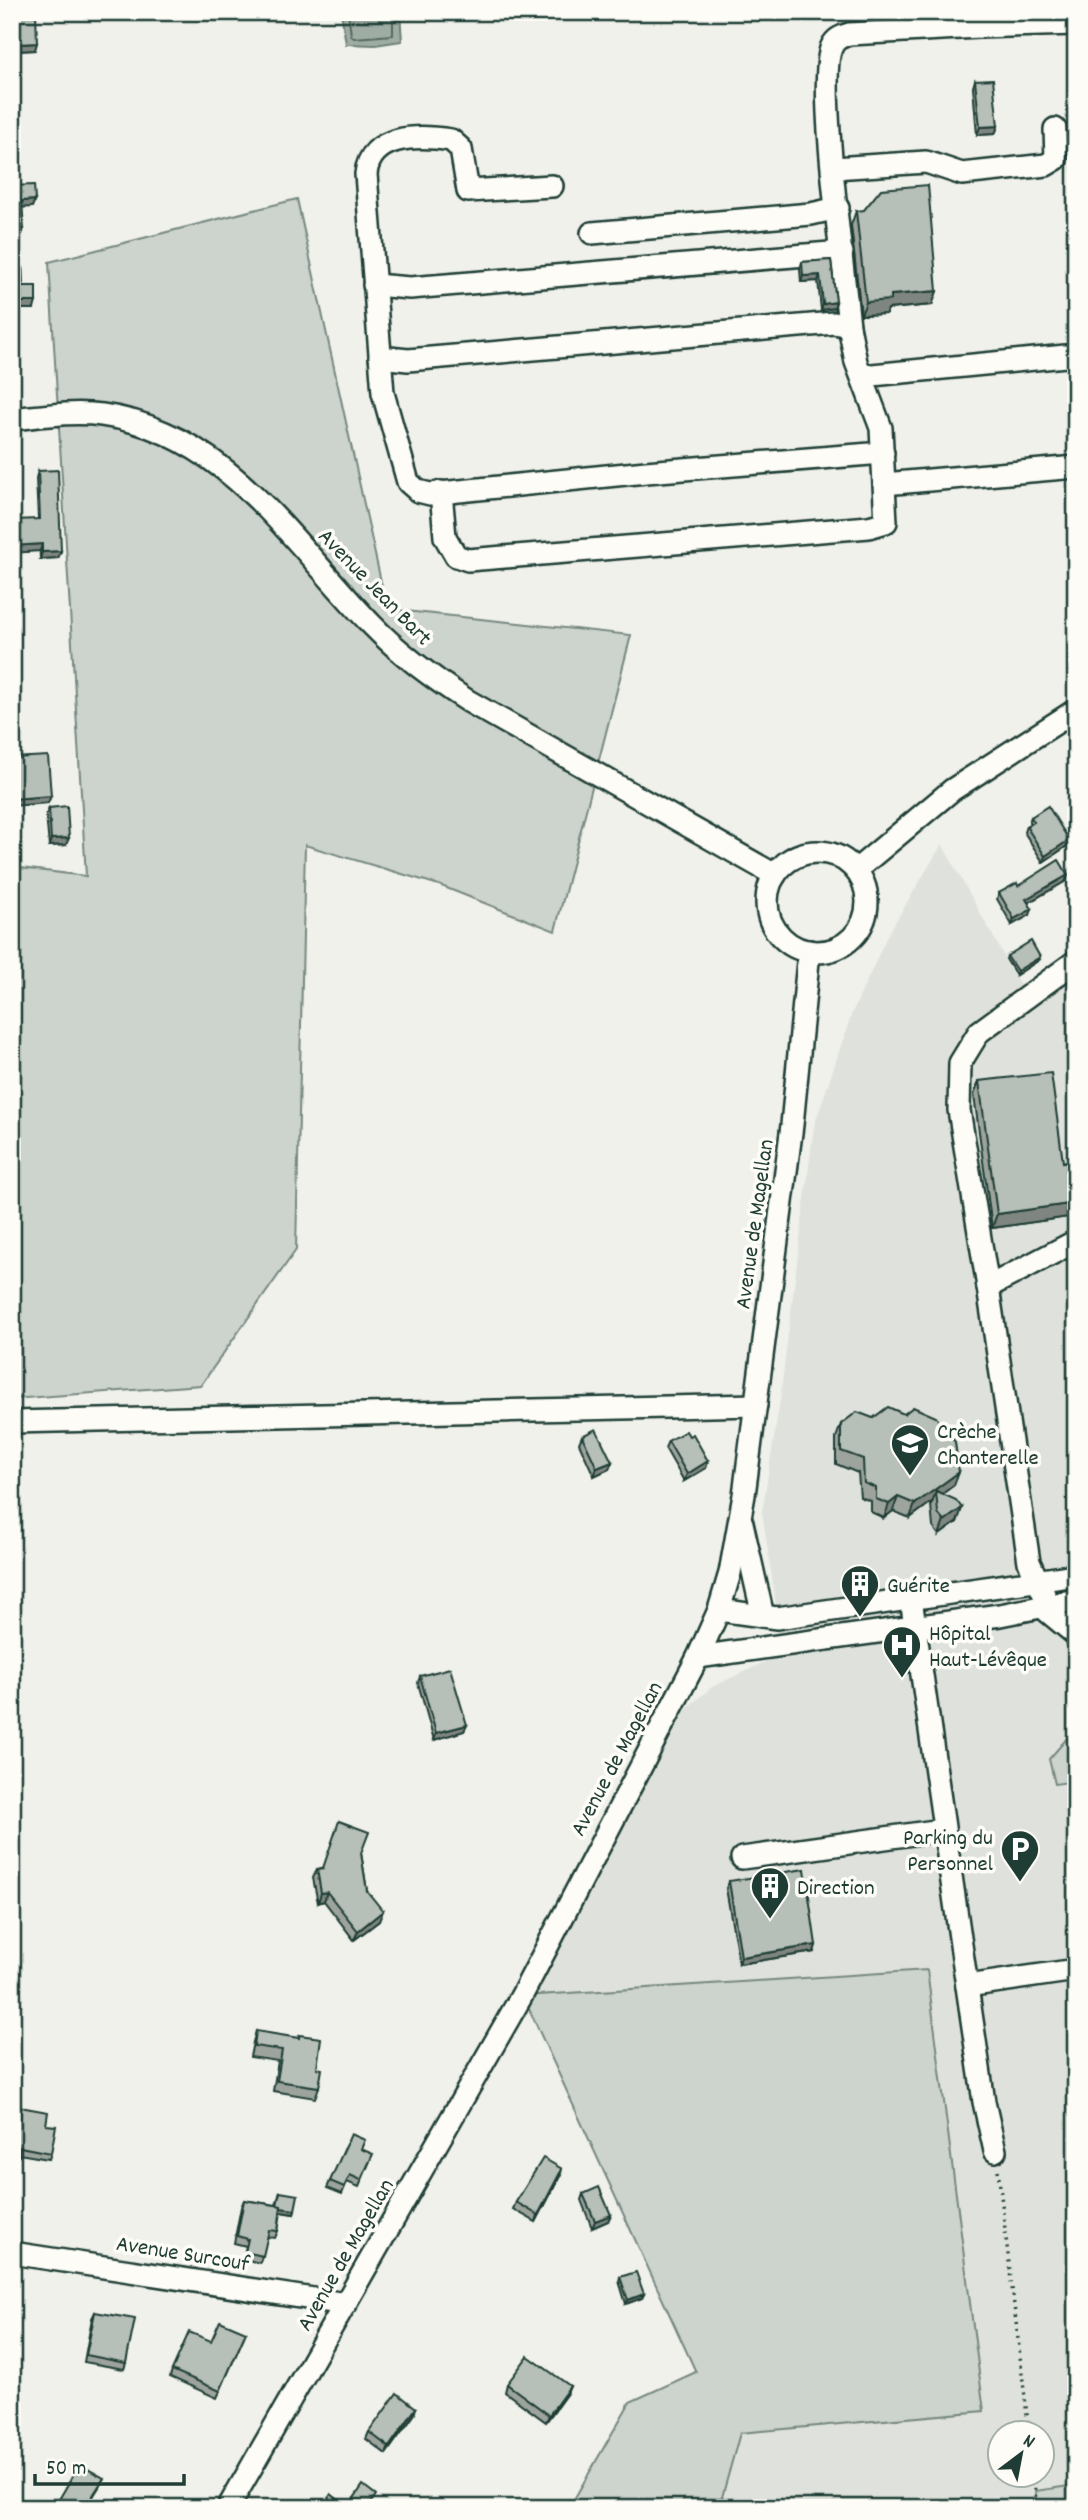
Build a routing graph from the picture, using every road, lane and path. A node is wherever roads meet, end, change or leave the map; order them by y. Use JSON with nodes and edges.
{"nodes":[{"id":1,"x":979,"y":20,"type":"edge"},
{"id":2,"x":1076,"y":24,"type":"edge"},
{"id":3,"x":1055,"y":129,"type":"dead end"},
{"id":4,"x":834,"y":168,"type":"junction"},
{"id":5,"x":552,"y":186,"type":"dead end"},
{"id":6,"x":838,"y":208,"type":"junction"},
{"id":7,"x":592,"y":233,"type":"dead end"},
{"id":8,"x":842,"y":252,"type":"junction"},
{"id":9,"x":374,"y":285,"type":"junction"},
{"id":10,"x":849,"y":326,"type":"junction"},
{"id":11,"x":1076,"y":355,"type":"edge"},
{"id":12,"x":380,"y":357,"type":"junction"},
{"id":13,"x":862,"y":376,"type":"junction"},
{"id":14,"x":12,"y":419,"type":"edge"},
{"id":15,"x":883,"y":453,"type":"junction"},
{"id":16,"x":1076,"y":467,"type":"edge"},
{"id":17,"x":884,"y":484,"type":"junction"},
{"id":18,"x":441,"y":492,"type":"junction"},
{"id":19,"x":1076,"y":710,"type":"edge"},
{"id":20,"x":856,"y":870,"type":"junction"},
{"id":21,"x":775,"y":875,"type":"junction"},
{"id":22,"x":809,"y":951,"type":"junction"},
{"id":23,"x":1076,"y":961,"type":"edge"},
{"id":24,"x":1076,"y":1241,"type":"edge"},
{"id":25,"x":988,"y":1287,"type":"junction"},
{"id":26,"x":756,"y":1405,"type":"junction"},
{"id":27,"x":12,"y":1422,"type":"edge"},
{"id":28,"x":740,"y":1514,"type":"junction"},
{"id":29,"x":1076,"y":1575,"type":"edge"},
{"id":30,"x":1036,"y":1581,"type":"junction"},
{"id":31,"x":911,"y":1599,"type":"junction"},
{"id":32,"x":1076,"y":1600,"type":"edge"},
{"id":33,"x":1048,"y":1603,"type":"junction"},
{"id":34,"x":719,"y":1610,"type":"junction"},
{"id":35,"x":763,"y":1616,"type":"junction"},
{"id":36,"x":914,"y":1627,"type":"junction"},
{"id":37,"x":1076,"y":1635,"type":"edge"},
{"id":38,"x":698,"y":1657,"type":"junction"},
{"id":39,"x":942,"y":1830,"type":"junction"},
{"id":40,"x":742,"y":1858,"type":"dead end"},
{"id":41,"x":1076,"y":1970,"type":"edge"},
{"id":42,"x":967,"y":1986,"type":"junction"},
{"id":43,"x":995,"y":2151,"type":"joint"},
{"id":44,"x":12,"y":2253,"type":"edge"},
{"id":45,"x":346,"y":2304,"type":"junction"},
{"id":46,"x":1026,"y":2418,"type":"edge"},
{"id":47,"x":1035,"y":2488,"type":"edge"},
{"id":48,"x":228,"y":2508,"type":"edge"},
{"id":49,"x":1037,"y":2508,"type":"edge"}],
"edges":[{"from":1,"to":2,"type":"street"},
{"from":1,"to":4,"type":"street"},
{"from":3,"to":4,"type":"street"},
{"from":4,"to":6,"type":"street"},
{"from":5,"to":9,"type":"street"},
{"from":6,"to":7,"type":"street"},
{"from":6,"to":8,"type":"street"},
{"from":8,"to":9,"type":"street"},
{"from":8,"to":10,"type":"street"},
{"from":9,"to":12,"type":"street"},
{"from":10,"to":12,"type":"street"},
{"from":10,"to":13,"type":"street"},
{"from":11,"to":13,"type":"street"},
{"from":12,"to":18,"type":"street"},
{"from":13,"to":15,"type":"street"},
{"from":14,"to":21,"type":"street","name":"Avenue Jean Bart"},
{"from":15,"to":17,"type":"street"},
{"from":15,"to":18,"type":"street"},
{"from":16,"to":17,"type":"street"},
{"from":17,"to":18,"type":"street"},
{"from":19,"to":20,"type":"street"},
{"from":20,"to":21,"type":"street"},
{"from":20,"to":22,"type":"street"},
{"from":21,"to":22,"type":"street"},
{"from":22,"to":26,"type":"street","name":"Avenue de Magellan"},
{"from":23,"to":25,"type":"street"},
{"from":24,"to":25,"type":"street"},
{"from":25,"to":30,"type":"street"},
{"from":26,"to":27,"type":"street"},
{"from":26,"to":28,"type":"street","name":"Avenue de Magellan"},
{"from":28,"to":34,"type":"street","name":"Avenue de Magellan"},
{"from":28,"to":35,"type":"street"},
{"from":29,"to":30,"type":"street"},
{"from":30,"to":31,"type":"street"},
{"from":30,"to":33,"type":"street"},
{"from":31,"to":35,"type":"street"},
{"from":31,"to":36,"type":"street"},
{"from":32,"to":33,"type":"street"},
{"from":33,"to":36,"type":"street"},
{"from":33,"to":37,"type":"street"},
{"from":34,"to":35,"type":"street"},
{"from":34,"to":38,"type":"street","name":"Avenue de Magellan"},
{"from":36,"to":38,"type":"street"},
{"from":36,"to":39,"type":"street"},
{"from":38,"to":45,"type":"street","name":"Avenue de Magellan"},
{"from":39,"to":40,"type":"street"},
{"from":39,"to":42,"type":"street"},
{"from":41,"to":42,"type":"street"},
{"from":42,"to":43,"type":"street"},
{"from":43,"to":46,"type":"path"},
{"from":44,"to":45,"type":"street","name":"Avenue Surcouf"},
{"from":45,"to":48,"type":"street","name":"Avenue de Magellan"},
{"from":47,"to":49,"type":"path"}]}
